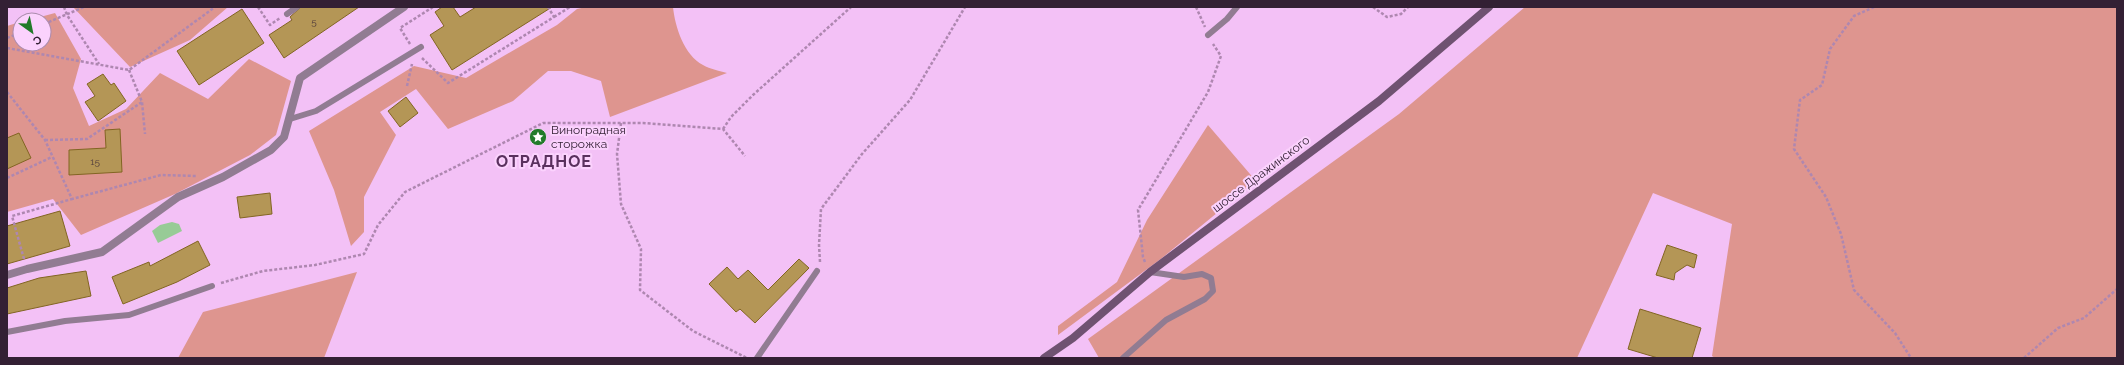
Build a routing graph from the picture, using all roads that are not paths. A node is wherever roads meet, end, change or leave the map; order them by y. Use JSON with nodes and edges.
{"nodes":[{"id":1,"x":297,"y":7,"type":"edge"},
{"id":2,"x":404,"y":7,"type":"edge"},
{"id":3,"x":1237,"y":7,"type":"edge"},
{"id":4,"x":1489,"y":7,"type":"edge"},
{"id":5,"x":287,"y":14,"type":"road end"},
{"id":6,"x":1208,"y":35,"type":"road end"},
{"id":7,"x":421,"y":47,"type":"dead end"},
{"id":8,"x":290,"y":119,"type":"junction"},
{"id":9,"x":817,"y":271,"type":"road end"},
{"id":10,"x":1150,"y":272,"type":"junction"},
{"id":11,"x":7,"y":275,"type":"edge"},
{"id":12,"x":212,"y":286,"type":"road end"},
{"id":13,"x":7,"y":332,"type":"edge"},
{"id":14,"x":757,"y":358,"type":"edge"},
{"id":15,"x":1044,"y":358,"type":"edge"},
{"id":16,"x":1123,"y":358,"type":"edge"}],
"edges":[{"from":1,"to":5,"type":"lane"},
{"from":2,"to":8,"type":"street"},
{"from":3,"to":6,"type":"lane"},
{"from":4,"to":10,"type":"main road","name":"шоссе Дражинского"},
{"from":7,"to":8,"type":"lane"},
{"from":8,"to":11,"type":"street"},
{"from":9,"to":14,"type":"lane"},
{"from":10,"to":15,"type":"main road","name":"шоссе Дражинского"},
{"from":10,"to":16,"type":"lane"},
{"from":12,"to":13,"type":"lane"}]}
